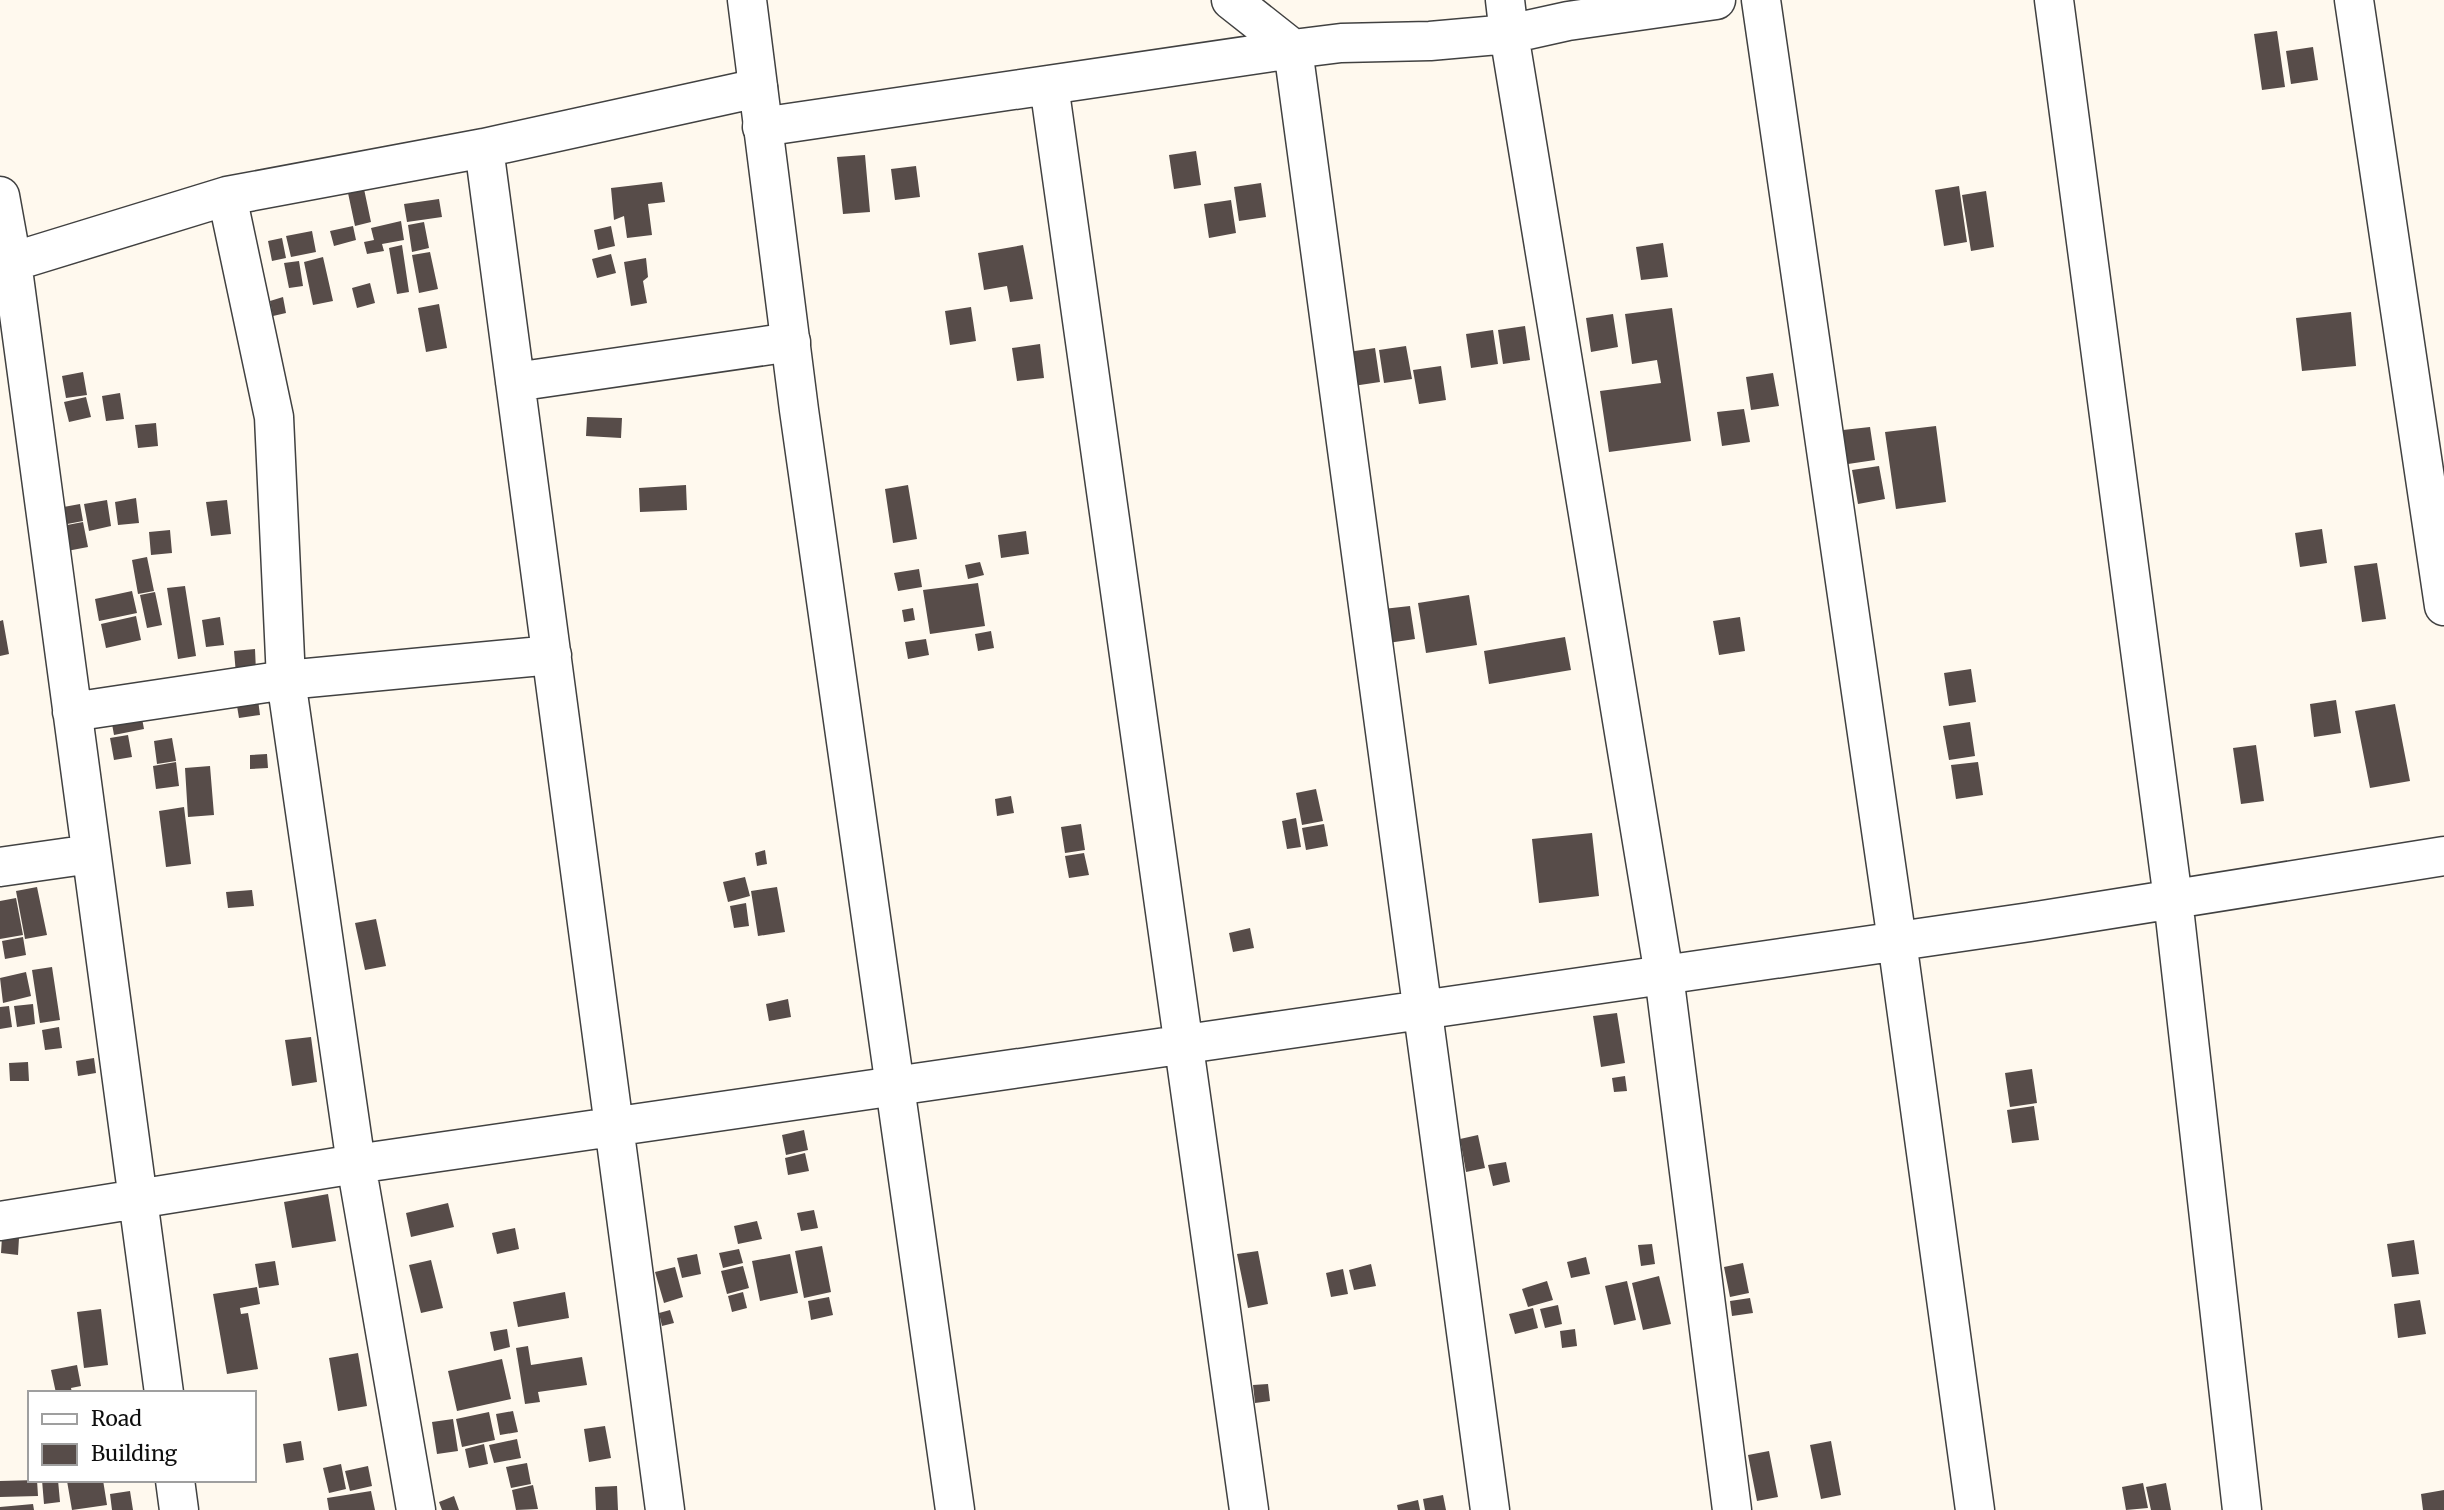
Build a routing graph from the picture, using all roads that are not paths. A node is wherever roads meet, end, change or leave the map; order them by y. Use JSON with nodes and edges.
{"nodes":[{"id":1,"x":747,"y":0,"type":"edge"},
{"id":2,"x":1231,"y":0,"type":"edge"},
{"id":3,"x":1716,"y":0,"type":"edge"},
{"id":4,"x":1761,"y":0,"type":"edge"},
{"id":5,"x":2054,"y":0,"type":"edge"},
{"id":6,"x":2354,"y":0,"type":"edge"},
{"id":7,"x":1507,"y":17,"type":"edge"},
{"id":8,"x":1293,"y":49,"type":"junction"},
{"id":9,"x":1049,"y":85,"type":"junction"},
{"id":10,"x":758,"y":88,"type":"junction"},
{"id":11,"x":762,"y":127,"type":"junction"},
{"id":12,"x":484,"y":148,"type":"junction"},
{"id":13,"x":0,"y":196,"type":"edge"},
{"id":14,"x":226,"y":196,"type":"junction"},
{"id":15,"x":6,"y":263,"type":"edge"},
{"id":16,"x":790,"y":342,"type":"junction"},
{"id":17,"x":515,"y":382,"type":"junction"},
{"id":18,"x":2444,"y":606,"type":"edge"},
{"id":19,"x":552,"y":655,"type":"junction"},
{"id":20,"x":286,"y":680,"type":"junction"},
{"id":21,"x":72,"y":712,"type":"junction"},
{"id":22,"x":91,"y":854,"type":"junction"},
{"id":23,"x":2444,"y":856,"type":"edge"},
{"id":24,"x":0,"y":867,"type":"edge"},
{"id":25,"x":2173,"y":899,"type":"junction"},
{"id":26,"x":1897,"y":941,"type":"junction"},
{"id":27,"x":1664,"y":975,"type":"junction"},
{"id":28,"x":1423,"y":1009,"type":"junction"},
{"id":29,"x":1183,"y":1044,"type":"junction"},
{"id":30,"x":895,"y":1086,"type":"junction"},
{"id":31,"x":615,"y":1128,"type":"junction"},
{"id":32,"x":356,"y":1164,"type":"junction"},
{"id":33,"x":138,"y":1200,"type":"junction"},
{"id":34,"x":0,"y":1221,"type":"edge"},
{"id":35,"x":164,"y":1391,"type":"edge"},
{"id":36,"x":175,"y":1482,"type":"edge"},
{"id":37,"x":179,"y":1510,"type":"edge"},
{"id":38,"x":416,"y":1510,"type":"edge"},
{"id":39,"x":665,"y":1510,"type":"edge"},
{"id":40,"x":955,"y":1510,"type":"edge"},
{"id":41,"x":1249,"y":1510,"type":"edge"},
{"id":42,"x":1490,"y":1510,"type":"edge"},
{"id":43,"x":1732,"y":1510,"type":"edge"},
{"id":44,"x":1975,"y":1510,"type":"edge"},
{"id":45,"x":2242,"y":1510,"type":"edge"}],
"edges":[{"from":1,"to":10,"type":"street"},
{"from":2,"to":8,"type":"street"},
{"from":3,"to":7,"type":"street"},
{"from":4,"to":26,"type":"street"},
{"from":5,"to":25,"type":"street"},
{"from":6,"to":18,"type":"street"},
{"from":7,"to":8,"type":"street"},
{"from":7,"to":27,"type":"street"},
{"from":8,"to":9,"type":"street"},
{"from":8,"to":28,"type":"street"},
{"from":9,"to":11,"type":"street"},
{"from":9,"to":29,"type":"street"},
{"from":10,"to":11,"type":"street"},
{"from":10,"to":12,"type":"street"},
{"from":11,"to":16,"type":"street"},
{"from":12,"to":14,"type":"street"},
{"from":12,"to":17,"type":"street"},
{"from":13,"to":15,"type":"street"},
{"from":14,"to":15,"type":"street"},
{"from":14,"to":20,"type":"street"},
{"from":15,"to":21,"type":"street"},
{"from":16,"to":17,"type":"street"},
{"from":16,"to":30,"type":"street"},
{"from":17,"to":19,"type":"street"},
{"from":19,"to":20,"type":"street"},
{"from":19,"to":31,"type":"street"},
{"from":20,"to":21,"type":"street"},
{"from":20,"to":32,"type":"street"},
{"from":21,"to":22,"type":"street"},
{"from":22,"to":24,"type":"street"},
{"from":22,"to":33,"type":"street"},
{"from":23,"to":25,"type":"street"},
{"from":25,"to":26,"type":"street"},
{"from":25,"to":45,"type":"street"},
{"from":26,"to":27,"type":"street"},
{"from":26,"to":44,"type":"street"},
{"from":27,"to":28,"type":"street"},
{"from":27,"to":43,"type":"street"},
{"from":28,"to":29,"type":"street"},
{"from":28,"to":42,"type":"street"},
{"from":29,"to":30,"type":"street"},
{"from":29,"to":41,"type":"street"},
{"from":30,"to":31,"type":"street"},
{"from":30,"to":40,"type":"street"},
{"from":31,"to":32,"type":"street"},
{"from":31,"to":39,"type":"street"},
{"from":32,"to":33,"type":"street"},
{"from":32,"to":38,"type":"street"},
{"from":33,"to":34,"type":"street"},
{"from":33,"to":35,"type":"street"},
{"from":36,"to":37,"type":"street"}]}
